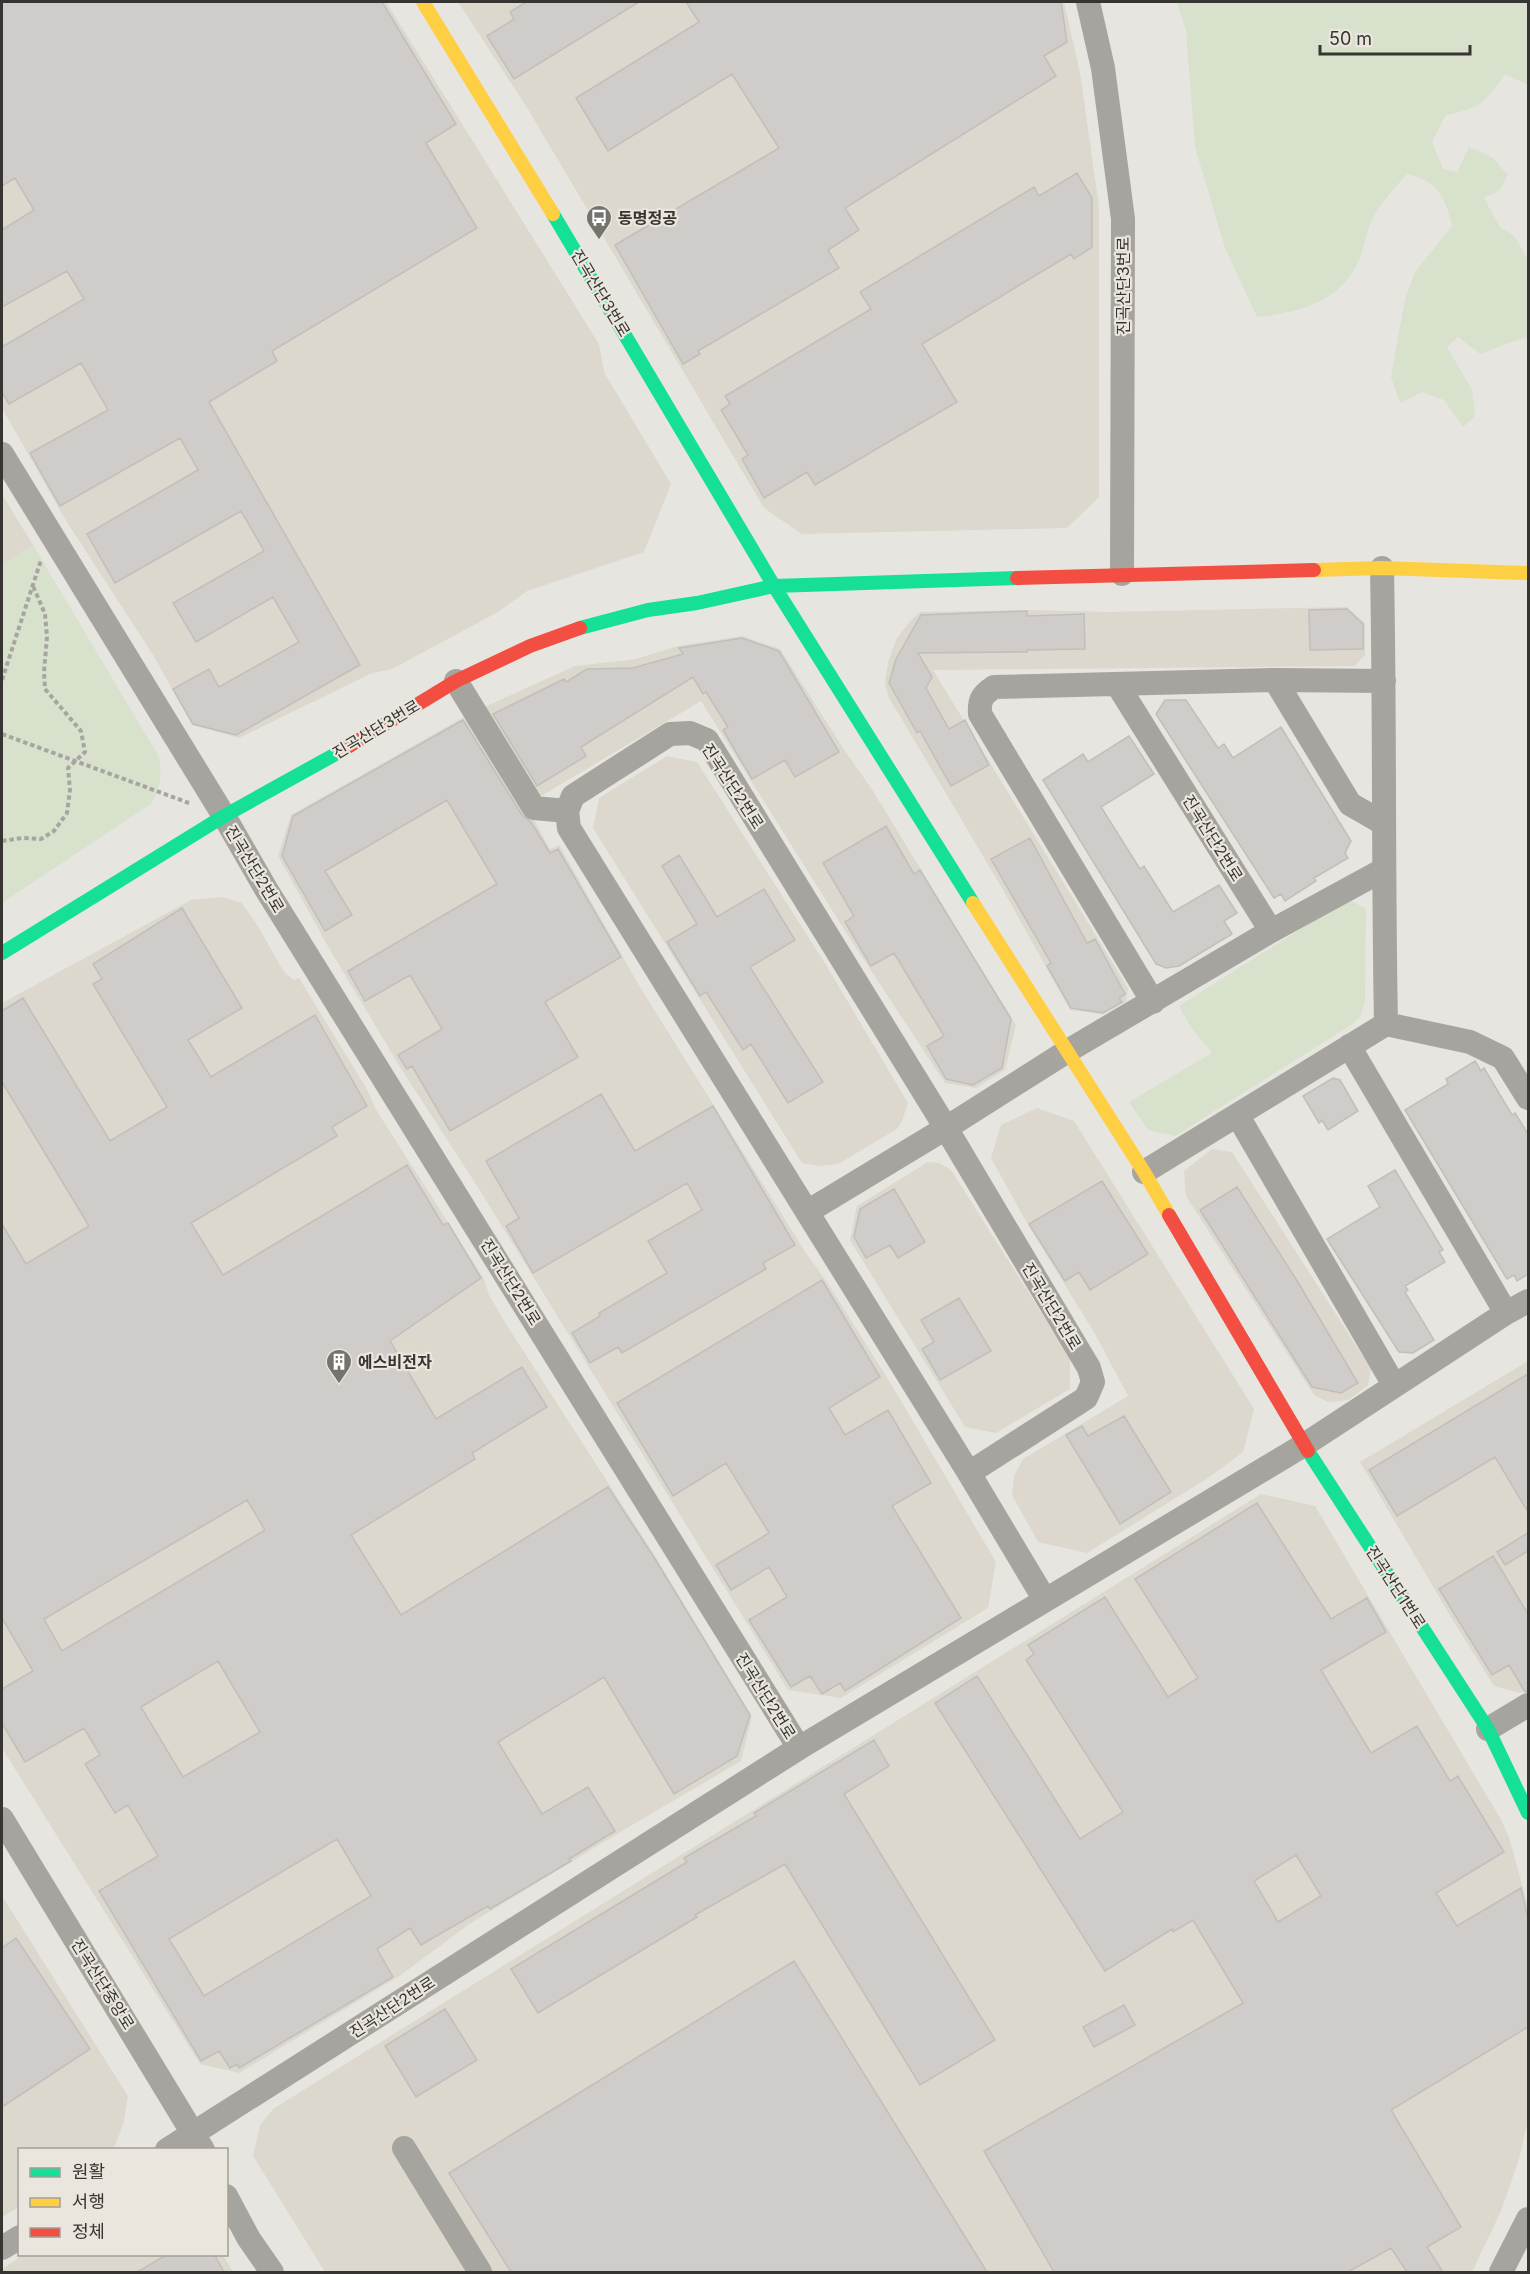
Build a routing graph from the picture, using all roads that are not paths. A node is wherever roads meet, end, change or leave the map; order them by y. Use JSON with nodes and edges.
{"nodes":[{"id":1,"x":423,"y":2,"type":"edge"},
{"id":2,"x":1088,"y":2,"type":"edge"},
{"id":3,"x":2,"y":454,"type":"edge"},
{"id":4,"x":1382,"y":568,"type":"junction"},
{"id":5,"x":1528,"y":573,"type":"edge"},
{"id":6,"x":1122,"y":574,"type":"junction"},
{"id":7,"x":774,"y":586,"type":"junction"},
{"id":8,"x":1275,"y":680,"type":"junction"},
{"id":9,"x":456,"y":681,"type":"junction"},
{"id":10,"x":1384,"y":681,"type":"junction"},
{"id":11,"x":1117,"y":684,"type":"junction"},
{"id":12,"x":567,"y":811,"type":"junction"},
{"id":13,"x":224,"y":816,"type":"junction"},
{"id":14,"x":1383,"y":823,"type":"junction"},
{"id":15,"x":1383,"y":870,"type":"junction"},
{"id":16,"x":1271,"y":931,"type":"junction"},
{"id":17,"x":2,"y":953,"type":"edge"},
{"id":18,"x":1153,"y":1002,"type":"junction"},
{"id":19,"x":1386,"y":1024,"type":"junction"},
{"id":20,"x":1349,"y":1046,"type":"junction"},
{"id":21,"x":1066,"y":1052,"type":"junction"},
{"id":22,"x":1528,"y":1098,"type":"edge"},
{"id":23,"x":1238,"y":1116,"type":"junction"},
{"id":24,"x":946,"y":1128,"type":"junction"},
{"id":25,"x":1144,"y":1172,"type":"junction"},
{"id":26,"x":807,"y":1212,"type":"junction"},
{"id":27,"x":1528,"y":1301,"type":"edge"},
{"id":28,"x":1506,"y":1313,"type":"junction"},
{"id":29,"x":1394,"y":1385,"type":"junction"},
{"id":30,"x":1304,"y":1445,"type":"junction"},
{"id":31,"x":969,"y":1473,"type":"junction"},
{"id":32,"x":1045,"y":1600,"type":"junction"},
{"id":33,"x":1528,"y":1705,"type":"edge"},
{"id":34,"x":1488,"y":1729,"type":"junction"},
{"id":35,"x":799,"y":1748,"type":"junction"},
{"id":36,"x":1528,"y":1813,"type":"edge"},
{"id":37,"x":2,"y":1819,"type":"edge"},
{"id":38,"x":199,"y":2141,"type":"edge"},
{"id":39,"x":174,"y":2148,"type":"edge"},
{"id":40,"x":404,"y":2148,"type":"dead end"},
{"id":41,"x":228,"y":2200,"type":"edge"},
{"id":42,"x":1528,"y":2218,"type":"edge"},
{"id":43,"x":18,"y":2238,"type":"edge"},
{"id":44,"x":2,"y":2248,"type":"edge"},
{"id":45,"x":272,"y":2272,"type":"edge"},
{"id":46,"x":480,"y":2272,"type":"edge"},
{"id":47,"x":1501,"y":2272,"type":"edge"}],
"edges":[{"from":1,"to":7,"type":"street","name":"진곡산단3번로"},
{"from":2,"to":6,"type":"street","name":"진곡산단3번로"},
{"from":3,"to":13,"type":"street"},
{"from":4,"to":5,"type":"street","name":"진곡산단3번로"},
{"from":4,"to":6,"type":"street","name":"진곡산단3번로"},
{"from":4,"to":10,"type":"street"},
{"from":6,"to":7,"type":"street","name":"진곡산단3번로"},
{"from":7,"to":9,"type":"street","name":"진곡산단3번로"},
{"from":7,"to":21,"type":"street"},
{"from":8,"to":10,"type":"street"},
{"from":8,"to":11,"type":"street"},
{"from":8,"to":14,"type":"street"},
{"from":9,"to":12,"type":"street"},
{"from":9,"to":13,"type":"street","name":"진곡산단3번로"},
{"from":10,"to":14,"type":"street"},
{"from":11,"to":16,"type":"street","name":"진곡산단2번로"},
{"from":11,"to":18,"type":"street"},
{"from":12,"to":24,"type":"street","name":"진곡산단2번로"},
{"from":12,"to":26,"type":"street"},
{"from":13,"to":17,"type":"street","name":"진곡산단3번로"},
{"from":13,"to":35,"type":"street","name":"진곡산단2번로"},
{"from":14,"to":15,"type":"street"},
{"from":15,"to":16,"type":"street"},
{"from":15,"to":19,"type":"street"},
{"from":16,"to":18,"type":"street"},
{"from":18,"to":21,"type":"street"},
{"from":19,"to":20,"type":"street"},
{"from":19,"to":22,"type":"street"},
{"from":20,"to":23,"type":"street"},
{"from":20,"to":28,"type":"street"},
{"from":21,"to":24,"type":"street"},
{"from":21,"to":25,"type":"street"},
{"from":23,"to":25,"type":"street"},
{"from":23,"to":29,"type":"street"},
{"from":24,"to":26,"type":"street"},
{"from":24,"to":31,"type":"street","name":"진곡산단2번로"},
{"from":25,"to":30,"type":"street"},
{"from":26,"to":31,"type":"street"},
{"from":27,"to":28,"type":"street","name":"진곡산단2번로"},
{"from":28,"to":29,"type":"street","name":"진곡산단2번로"},
{"from":29,"to":30,"type":"street","name":"진곡산단2번로"},
{"from":30,"to":32,"type":"street","name":"진곡산단2번로"},
{"from":30,"to":34,"type":"street","name":"진곡산단1번로"},
{"from":31,"to":32,"type":"street"},
{"from":32,"to":35,"type":"street","name":"진곡산단2번로"},
{"from":33,"to":34,"type":"street"},
{"from":34,"to":36,"type":"street","name":"진곡산단1번로"},
{"from":35,"to":38,"type":"street","name":"진곡산단2번로"},
{"from":37,"to":38,"type":"street","name":"진곡산단중앙로"},
{"from":38,"to":39,"type":"street","name":"진곡산단2번로"},
{"from":40,"to":46,"type":"street"},
{"from":41,"to":45,"type":"street"},
{"from":42,"to":47,"type":"street"},
{"from":43,"to":44,"type":"street"}]}
